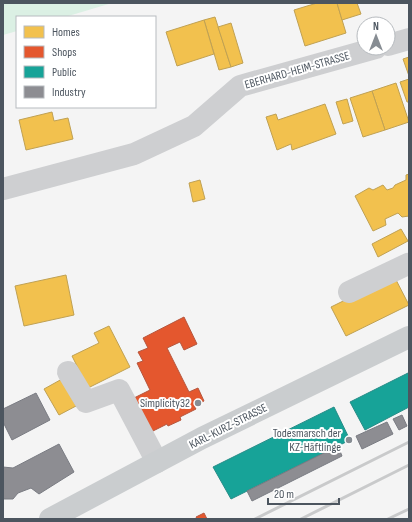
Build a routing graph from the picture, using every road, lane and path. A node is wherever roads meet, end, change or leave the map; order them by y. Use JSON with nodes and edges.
{"nodes":[{"id":1,"x":409,"y":39,"type":"edge"},
{"id":2,"x":396,"y":43,"type":"edge"},
{"id":3,"x":356,"y":54,"type":"edge"},
{"id":4,"x":3,"y":189,"type":"edge"},
{"id":5,"x":409,"y":265,"type":"edge"},
{"id":6,"x":349,"y":292,"type":"dead end"},
{"id":7,"x":409,"y":337,"type":"edge"},
{"id":8,"x":68,"y":372,"type":"dead end"},
{"id":9,"x":157,"y":462,"type":"junction"},
{"id":10,"x":72,"y":514,"type":"edge"},
{"id":11,"x":50,"y":519,"type":"edge"}],
"edges":[{"from":1,"to":2,"type":"street"},
{"from":3,"to":4,"type":"street","name":"EBERHARD-HEIM-STRASSE"},
{"from":5,"to":6,"type":"street"},
{"from":7,"to":9,"type":"main road","name":"KARL-KURZ-STRASSE"},
{"from":8,"to":9,"type":"street"},
{"from":9,"to":10,"type":"main road","name":"KARL-KURZ-STRASSE"},
{"from":10,"to":11,"type":"main road","name":"KARL-KURZ-STRASSE"}]}
